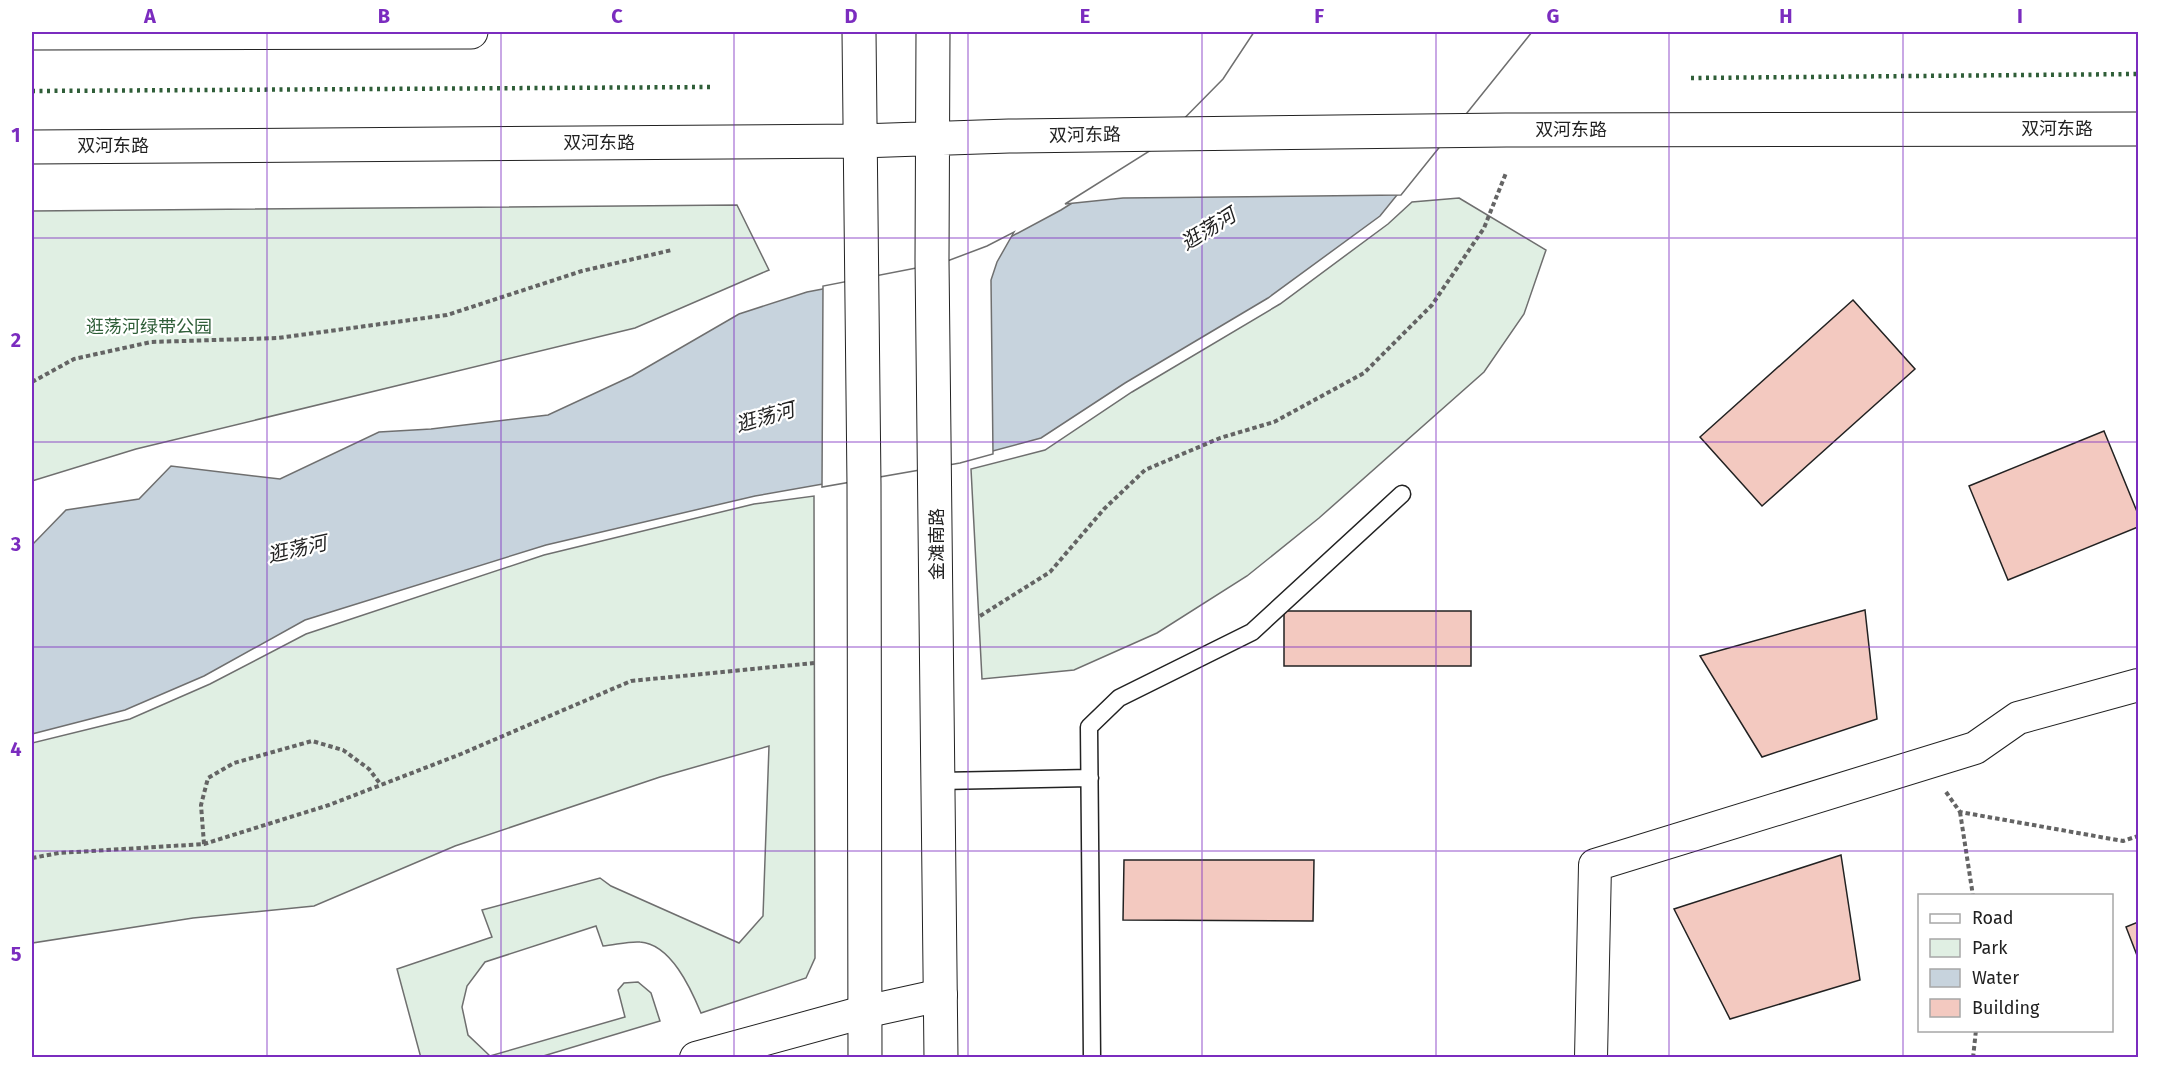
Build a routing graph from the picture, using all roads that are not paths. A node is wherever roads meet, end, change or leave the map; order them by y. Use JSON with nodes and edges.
{"nodes":[{"id":1,"x":471,"y":32,"type":"edge"},
{"id":2,"x":859,"y":32,"type":"edge"},
{"id":3,"x":933,"y":32,"type":"edge"},
{"id":4,"x":32,"y":33,"type":"edge"},
{"id":5,"x":2139,"y":129,"type":"edge"},
{"id":6,"x":933,"y":138,"type":"junction"},
{"id":7,"x":860,"y":141,"type":"junction"},
{"id":8,"x":32,"y":147,"type":"edge"},
{"id":9,"x":1402,"y":494,"type":"dead end"},
{"id":10,"x":2139,"y":685,"type":"edge"},
{"id":11,"x":1090,"y":778,"type":"junction"},
{"id":12,"x":939,"y":781,"type":"junction"},
{"id":13,"x":941,"y":995,"type":"junction"},
{"id":14,"x":864,"y":1012,"type":"junction"},
{"id":15,"x":696,"y":1058,"type":"edge"},
{"id":16,"x":865,"y":1058,"type":"edge"},
{"id":17,"x":941,"y":1058,"type":"edge"},
{"id":18,"x":1092,"y":1058,"type":"edge"},
{"id":19,"x":1591,"y":1058,"type":"edge"}],
"edges":[{"from":1,"to":4,"type":"street"},
{"from":2,"to":7,"type":"street"},
{"from":3,"to":6,"type":"street","name":"金滩南路"},
{"from":5,"to":6,"type":"street","name":"双河东路"},
{"from":6,"to":7,"type":"street","name":"双河东路"},
{"from":6,"to":12,"type":"street","name":"金滩南路"},
{"from":7,"to":8,"type":"street","name":"双河东路"},
{"from":7,"to":14,"type":"street"},
{"from":9,"to":11,"type":"lane"},
{"from":10,"to":19,"type":"street"},
{"from":11,"to":12,"type":"lane"},
{"from":11,"to":18,"type":"lane"},
{"from":12,"to":13,"type":"street","name":"金滩南路"},
{"from":13,"to":14,"type":"street"},
{"from":13,"to":17,"type":"street","name":"金滩南路"},
{"from":14,"to":15,"type":"street"},
{"from":14,"to":16,"type":"street"}]}
